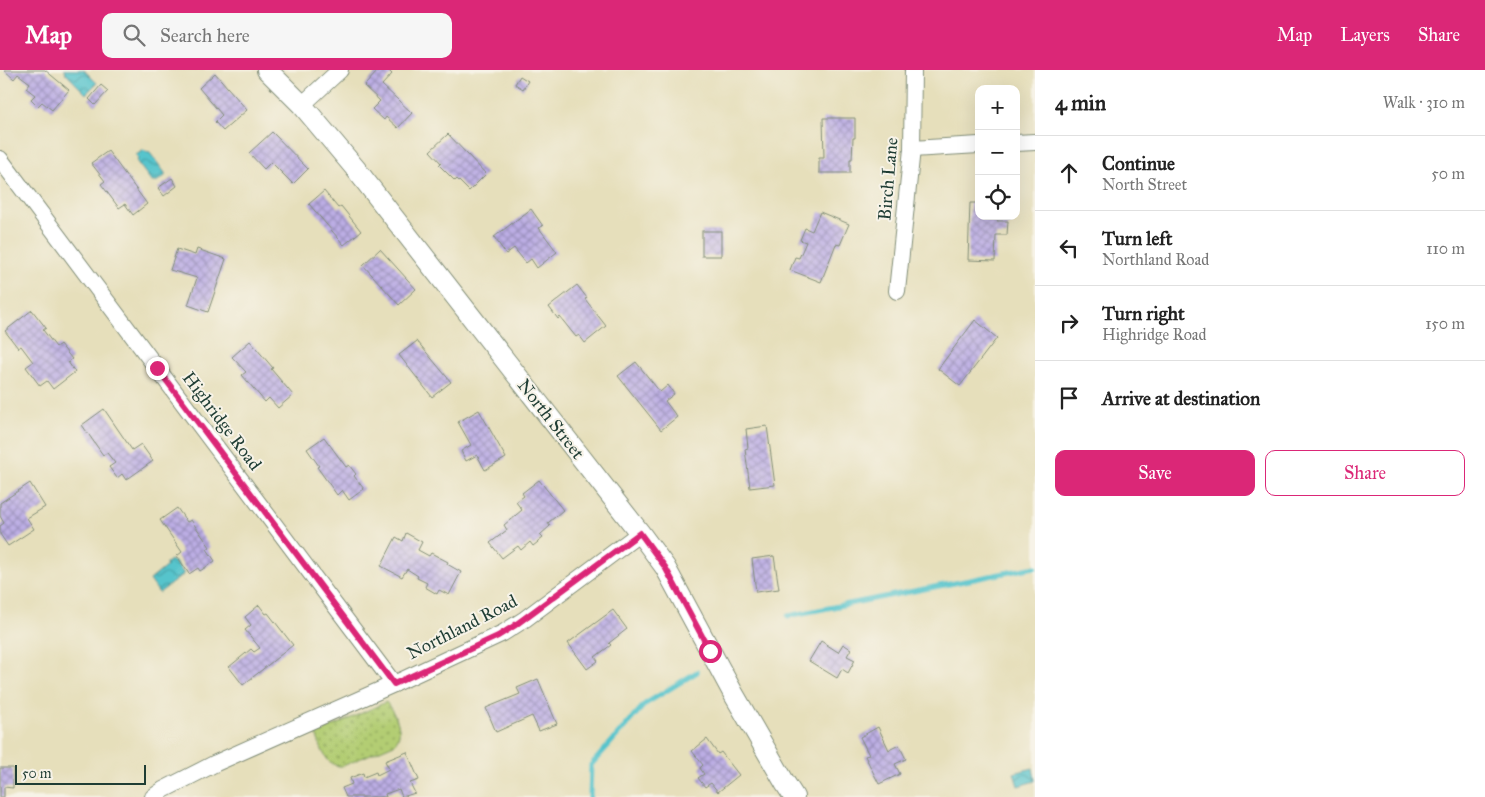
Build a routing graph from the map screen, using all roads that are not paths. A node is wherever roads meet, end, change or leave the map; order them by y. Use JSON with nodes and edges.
{"nodes":[{"id":1,"x":266,"y":70,"type":"edge"},
{"id":2,"x":340,"y":70,"type":"edge"},
{"id":3,"x":913,"y":70,"type":"edge"},
{"id":4,"x":302,"y":105,"type":"junction"},
{"id":5,"x":1035,"y":142,"type":"edge"},
{"id":6,"x":1020,"y":143,"type":"edge"},
{"id":7,"x":975,"y":145,"type":"edge"},
{"id":8,"x":912,"y":148,"type":"junction"},
{"id":9,"x":0,"y":159,"type":"edge"},
{"id":10,"x":897,"y":291,"type":"dead end"},
{"id":11,"x":640,"y":533,"type":"junction"},
{"id":12,"x":394,"y":684,"type":"junction"},
{"id":13,"x":153,"y":797,"type":"edge"},
{"id":14,"x":794,"y":797,"type":"edge"}],
"edges":[{"from":1,"to":4,"type":"street","name":"North Street"},
{"from":2,"to":4,"type":"street"},
{"from":3,"to":8,"type":"street","name":"Birch Lane"},
{"from":4,"to":11,"type":"street","name":"North Street"},
{"from":5,"to":6,"type":"street"},
{"from":7,"to":8,"type":"street"},
{"from":8,"to":10,"type":"street","name":"Birch Lane"},
{"from":9,"to":12,"type":"street","name":"Highridge Road"},
{"from":11,"to":12,"type":"street","name":"Northland Road"},
{"from":11,"to":14,"type":"street","name":"North Street"},
{"from":12,"to":13,"type":"street","name":"Northland Road"}]}
